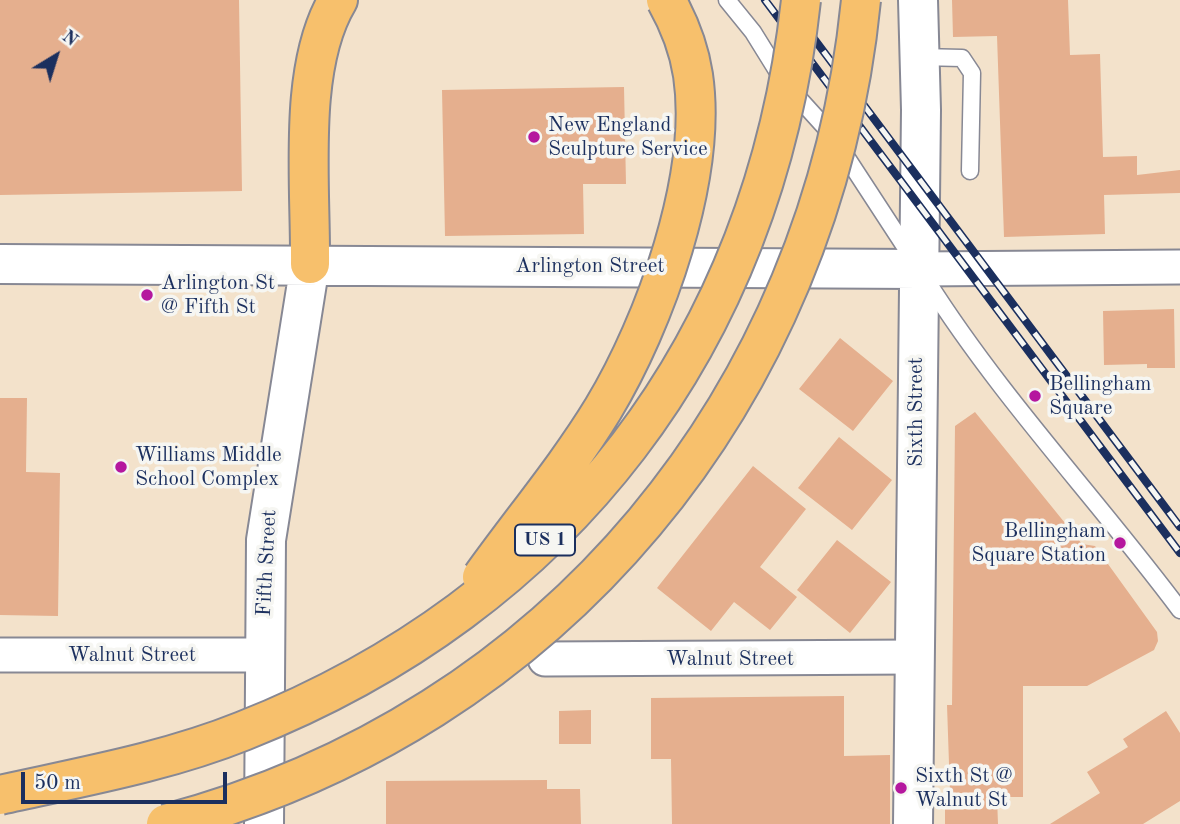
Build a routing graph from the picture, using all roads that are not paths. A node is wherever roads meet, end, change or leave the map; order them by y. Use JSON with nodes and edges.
{"nodes":[{"id":1,"x":338,"y":0,"type":"edge"},
{"id":2,"x":666,"y":0,"type":"edge"},
{"id":3,"x":727,"y":0,"type":"edge"},
{"id":4,"x":801,"y":0,"type":"edge"},
{"id":5,"x":861,"y":0,"type":"edge"},
{"id":6,"x":918,"y":0,"type":"edge"},
{"id":7,"x":920,"y":57,"type":"junction"},
{"id":8,"x":970,"y":171,"type":"dead end"},
{"id":9,"x":0,"y":264,"type":"edge"},
{"id":10,"x":310,"y":264,"type":"junction"},
{"id":11,"x":1180,"y":267,"type":"edge"},
{"id":12,"x":919,"y":269,"type":"junction"},
{"id":13,"x":1180,"y":610,"type":"edge"},
{"id":14,"x":457,"y":613,"type":"junction"},
{"id":15,"x":0,"y":655,"type":"edge"},
{"id":16,"x":264,"y":655,"type":"junction"},
{"id":17,"x":915,"y":657,"type":"junction"},
{"id":18,"x":545,"y":659,"type":"dead end"},
{"id":19,"x":0,"y":795,"type":"edge"},
{"id":20,"x":166,"y":824,"type":"edge"},
{"id":21,"x":264,"y":824,"type":"edge"},
{"id":22,"x":913,"y":824,"type":"edge"}],
"edges":[{"from":1,"to":10,"type":"highway"},
{"from":2,"to":14,"type":"highway","bridge":true},
{"from":3,"to":12,"type":"lane"},
{"from":4,"to":14,"type":"highway","number":"US 1","bridge":true},
{"from":5,"to":20,"type":"highway","number":"US 1","bridge":true},
{"from":6,"to":7,"type":"street","name":"Sixth Street"},
{"from":7,"to":8,"type":"lane"},
{"from":7,"to":12,"type":"street","name":"Sixth Street"},
{"from":9,"to":10,"type":"street","name":"Arlington Street"},
{"from":10,"to":12,"type":"street","name":"Arlington Street"},
{"from":10,"to":16,"type":"street","name":"Fifth Street"},
{"from":11,"to":12,"type":"street","name":"Arlington Street"},
{"from":12,"to":13,"type":"lane"},
{"from":12,"to":17,"type":"street","name":"Sixth Street"},
{"from":14,"to":19,"type":"highway","number":"US 1","bridge":true},
{"from":15,"to":16,"type":"street","name":"Walnut Street"},
{"from":16,"to":21,"type":"street","name":"Fifth Street"},
{"from":17,"to":18,"type":"street","name":"Walnut Street"},
{"from":17,"to":22,"type":"street","name":"Sixth Street"}]}
